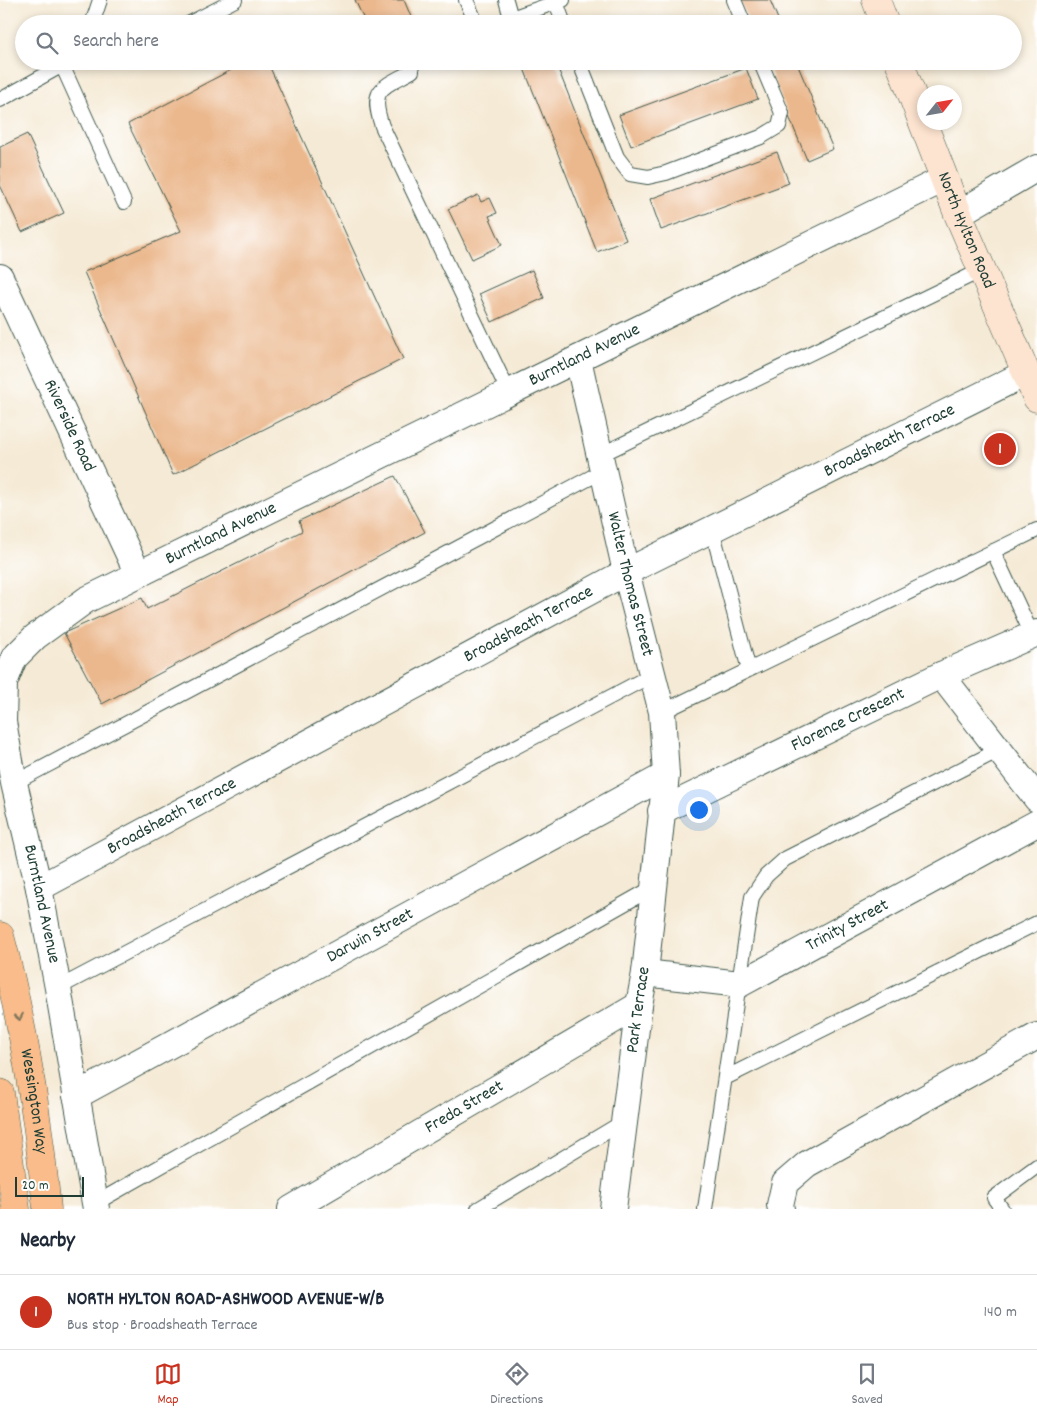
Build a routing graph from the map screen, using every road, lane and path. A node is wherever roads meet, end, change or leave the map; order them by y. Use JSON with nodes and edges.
{"nodes":[{"id":1,"x":100,"y":0,"type":"edge"},
{"id":2,"x":235,"y":0,"type":"edge"},
{"id":3,"x":466,"y":0,"type":"edge"},
{"id":4,"x":506,"y":0,"type":"edge"},
{"id":5,"x":734,"y":0,"type":"edge"},
{"id":6,"x":876,"y":0,"type":"edge"},
{"id":7,"x":559,"y":1,"type":"edge"},
{"id":8,"x":95,"y":15,"type":"edge"},
{"id":9,"x":206,"y":15,"type":"edge"},
{"id":10,"x":473,"y":15,"type":"edge"},
{"id":11,"x":511,"y":15,"type":"edge"},
{"id":12,"x":520,"y":15,"type":"edge"},
{"id":13,"x":562,"y":15,"type":"edge"},
{"id":14,"x":740,"y":15,"type":"edge"},
{"id":15,"x":882,"y":15,"type":"edge"},
{"id":16,"x":54,"y":70,"type":"edge"},
{"id":17,"x":69,"y":70,"type":"edge"},
{"id":18,"x":583,"y":70,"type":"edge"},
{"id":19,"x":764,"y":70,"type":"edge"},
{"id":20,"x":902,"y":70,"type":"edge"},
{"id":21,"x":412,"y":71,"type":"dead end"},
{"id":22,"x":0,"y":100,"type":"edge"},
{"id":23,"x":1037,"y":168,"type":"edge"},
{"id":24,"x":944,"y":179,"type":"junction"},
{"id":25,"x":124,"y":202,"type":"dead end"},
{"id":26,"x":958,"y":214,"type":"junction"},
{"id":27,"x":982,"y":270,"type":"junction"},
{"id":28,"x":0,"y":277,"type":"edge"},
{"id":29,"x":578,"y":359,"type":"junction"},
{"id":30,"x":1026,"y":373,"type":"junction"},
{"id":31,"x":509,"y":393,"type":"junction"},
{"id":32,"x":1037,"y":398,"type":"edge"},
{"id":33,"x":601,"y":463,"type":"junction"},
{"id":34,"x":712,"y":529,"type":"junction"},
{"id":35,"x":1037,"y":530,"type":"edge"},
{"id":36,"x":993,"y":551,"type":"junction"},
{"id":37,"x":626,"y":572,"type":"junction"},
{"id":38,"x":138,"y":574,"type":"junction"},
{"id":39,"x":1035,"y":638,"type":"edge"},
{"id":40,"x":749,"y":670,"type":"junction"},
{"id":41,"x":652,"y":675,"type":"junction"},
{"id":42,"x":942,"y":676,"type":"junction"},
{"id":43,"x":662,"y":712,"type":"junction"},
{"id":44,"x":999,"y":750,"type":"junction"},
{"id":45,"x":666,"y":775,"type":"junction"},
{"id":46,"x":14,"y":784,"type":"junction"},
{"id":47,"x":1037,"y":799,"type":"edge"},
{"id":48,"x":661,"y":811,"type":"junction"},
{"id":49,"x":1037,"y":823,"type":"edge"},
{"id":50,"x":654,"y":887,"type":"junction"},
{"id":51,"x":39,"y":888,"type":"junction"},
{"id":52,"x":1037,"y":923,"type":"edge"},
{"id":53,"x":0,"y":936,"type":"edge"},
{"id":54,"x":645,"y":973,"type":"junction"},
{"id":55,"x":740,"y":984,"type":"junction"},
{"id":56,"x":58,"y":988,"type":"junction"},
{"id":57,"x":639,"y":1005,"type":"junction"},
{"id":58,"x":1037,"y":1036,"type":"edge"},
{"id":59,"x":726,"y":1078,"type":"junction"},
{"id":60,"x":0,"y":1093,"type":"edge"},
{"id":61,"x":76,"y":1096,"type":"junction"},
{"id":62,"x":623,"y":1122,"type":"junction"},
{"id":63,"x":1037,"y":1166,"type":"edge"},
{"id":64,"x":95,"y":1206,"type":"edge"},
{"id":65,"x":16,"y":1209,"type":"edge"},
{"id":66,"x":47,"y":1209,"type":"edge"},
{"id":67,"x":291,"y":1209,"type":"edge"},
{"id":68,"x":478,"y":1209,"type":"edge"},
{"id":69,"x":613,"y":1209,"type":"edge"},
{"id":70,"x":705,"y":1209,"type":"edge"},
{"id":71,"x":781,"y":1209,"type":"edge"},
{"id":72,"x":1002,"y":1209,"type":"edge"}],
"edges":[{"from":1,"to":8,"type":"lane"},
{"from":2,"to":9,"type":"lane"},
{"from":3,"to":10,"type":"lane"},
{"from":4,"to":11,"type":"lane"},
{"from":5,"to":14,"type":"lane"},
{"from":6,"to":15,"type":"street"},
{"from":7,"to":12,"type":"lane"},
{"from":7,"to":13,"type":"lane"},
{"from":16,"to":22,"type":"lane"},
{"from":17,"to":25,"type":"lane"},
{"from":18,"to":19,"type":"lane"},
{"from":20,"to":24,"type":"street","name":"North Hylton Road"},
{"from":21,"to":31,"type":"lane"},
{"from":23,"to":26,"type":"street"},
{"from":24,"to":26,"type":"street","name":"North Hylton Road"},
{"from":24,"to":29,"type":"street","name":"Burntland Avenue"},
{"from":26,"to":27,"type":"street","name":"North Hylton Road"},
{"from":27,"to":30,"type":"street","name":"North Hylton Road"},
{"from":27,"to":33,"type":"lane"},
{"from":28,"to":38,"type":"street","name":"Riverside Road"},
{"from":29,"to":31,"type":"street","name":"Burntland Avenue"},
{"from":29,"to":33,"type":"street","name":"Walter Thomas Street"},
{"from":30,"to":32,"type":"street","name":"North Hylton Road"},
{"from":30,"to":34,"type":"street","name":"Broadsheath Terrace"},
{"from":31,"to":38,"type":"street","name":"Burntland Avenue"},
{"from":33,"to":37,"type":"street","name":"Walter Thomas Street"},
{"from":33,"to":46,"type":"lane"},
{"from":34,"to":37,"type":"street","name":"Broadsheath Terrace"},
{"from":34,"to":40,"type":"lane"},
{"from":35,"to":36,"type":"lane"},
{"from":36,"to":39,"type":"lane"},
{"from":36,"to":40,"type":"lane"},
{"from":37,"to":41,"type":"street","name":"Walter Thomas Street"},
{"from":37,"to":51,"type":"street","name":"Broadsheath Terrace"},
{"from":38,"to":46,"type":"street","name":"Burntland Avenue"},
{"from":39,"to":42,"type":"street","name":"Florence Crescent"},
{"from":40,"to":43,"type":"lane"},
{"from":41,"to":43,"type":"street","name":"Walter Thomas Street"},
{"from":41,"to":56,"type":"lane"},
{"from":42,"to":44,"type":"street"},
{"from":42,"to":48,"type":"street","name":"Florence Crescent"},
{"from":43,"to":45,"type":"street","name":"Walter Thomas Street"},
{"from":44,"to":47,"type":"street"},
{"from":44,"to":55,"type":"lane"},
{"from":45,"to":48,"type":"street","name":"Walter Thomas Street"},
{"from":45,"to":61,"type":"street","name":"Darwin Street"},
{"from":46,"to":51,"type":"street","name":"Burntland Avenue"},
{"from":48,"to":50,"type":"street","name":"Park Terrace"},
{"from":49,"to":55,"type":"street","name":"Trinity Street"},
{"from":50,"to":54,"type":"street","name":"Park Terrace"},
{"from":50,"to":64,"type":"lane"},
{"from":51,"to":56,"type":"street","name":"Burntland Avenue"},
{"from":52,"to":59,"type":"lane"},
{"from":53,"to":66,"type":"main road","name":"Wessington Way","one_way":true},
{"from":54,"to":55,"type":"street"},
{"from":54,"to":57,"type":"street","name":"Park Terrace"},
{"from":55,"to":59,"type":"lane"},
{"from":56,"to":61,"type":"street","name":"Burntland Avenue"},
{"from":57,"to":62,"type":"street","name":"Park Terrace"},
{"from":57,"to":67,"type":"street","name":"Freda Street"},
{"from":58,"to":71,"type":"street"},
{"from":59,"to":70,"type":"lane"},
{"from":60,"to":65,"type":"main road","name":"Wessington Way"},
{"from":61,"to":64,"type":"street","name":"Burntland Avenue"},
{"from":62,"to":68,"type":"lane"},
{"from":62,"to":69,"type":"street","name":"Park Terrace"},
{"from":63,"to":72,"type":"lane"}]}
